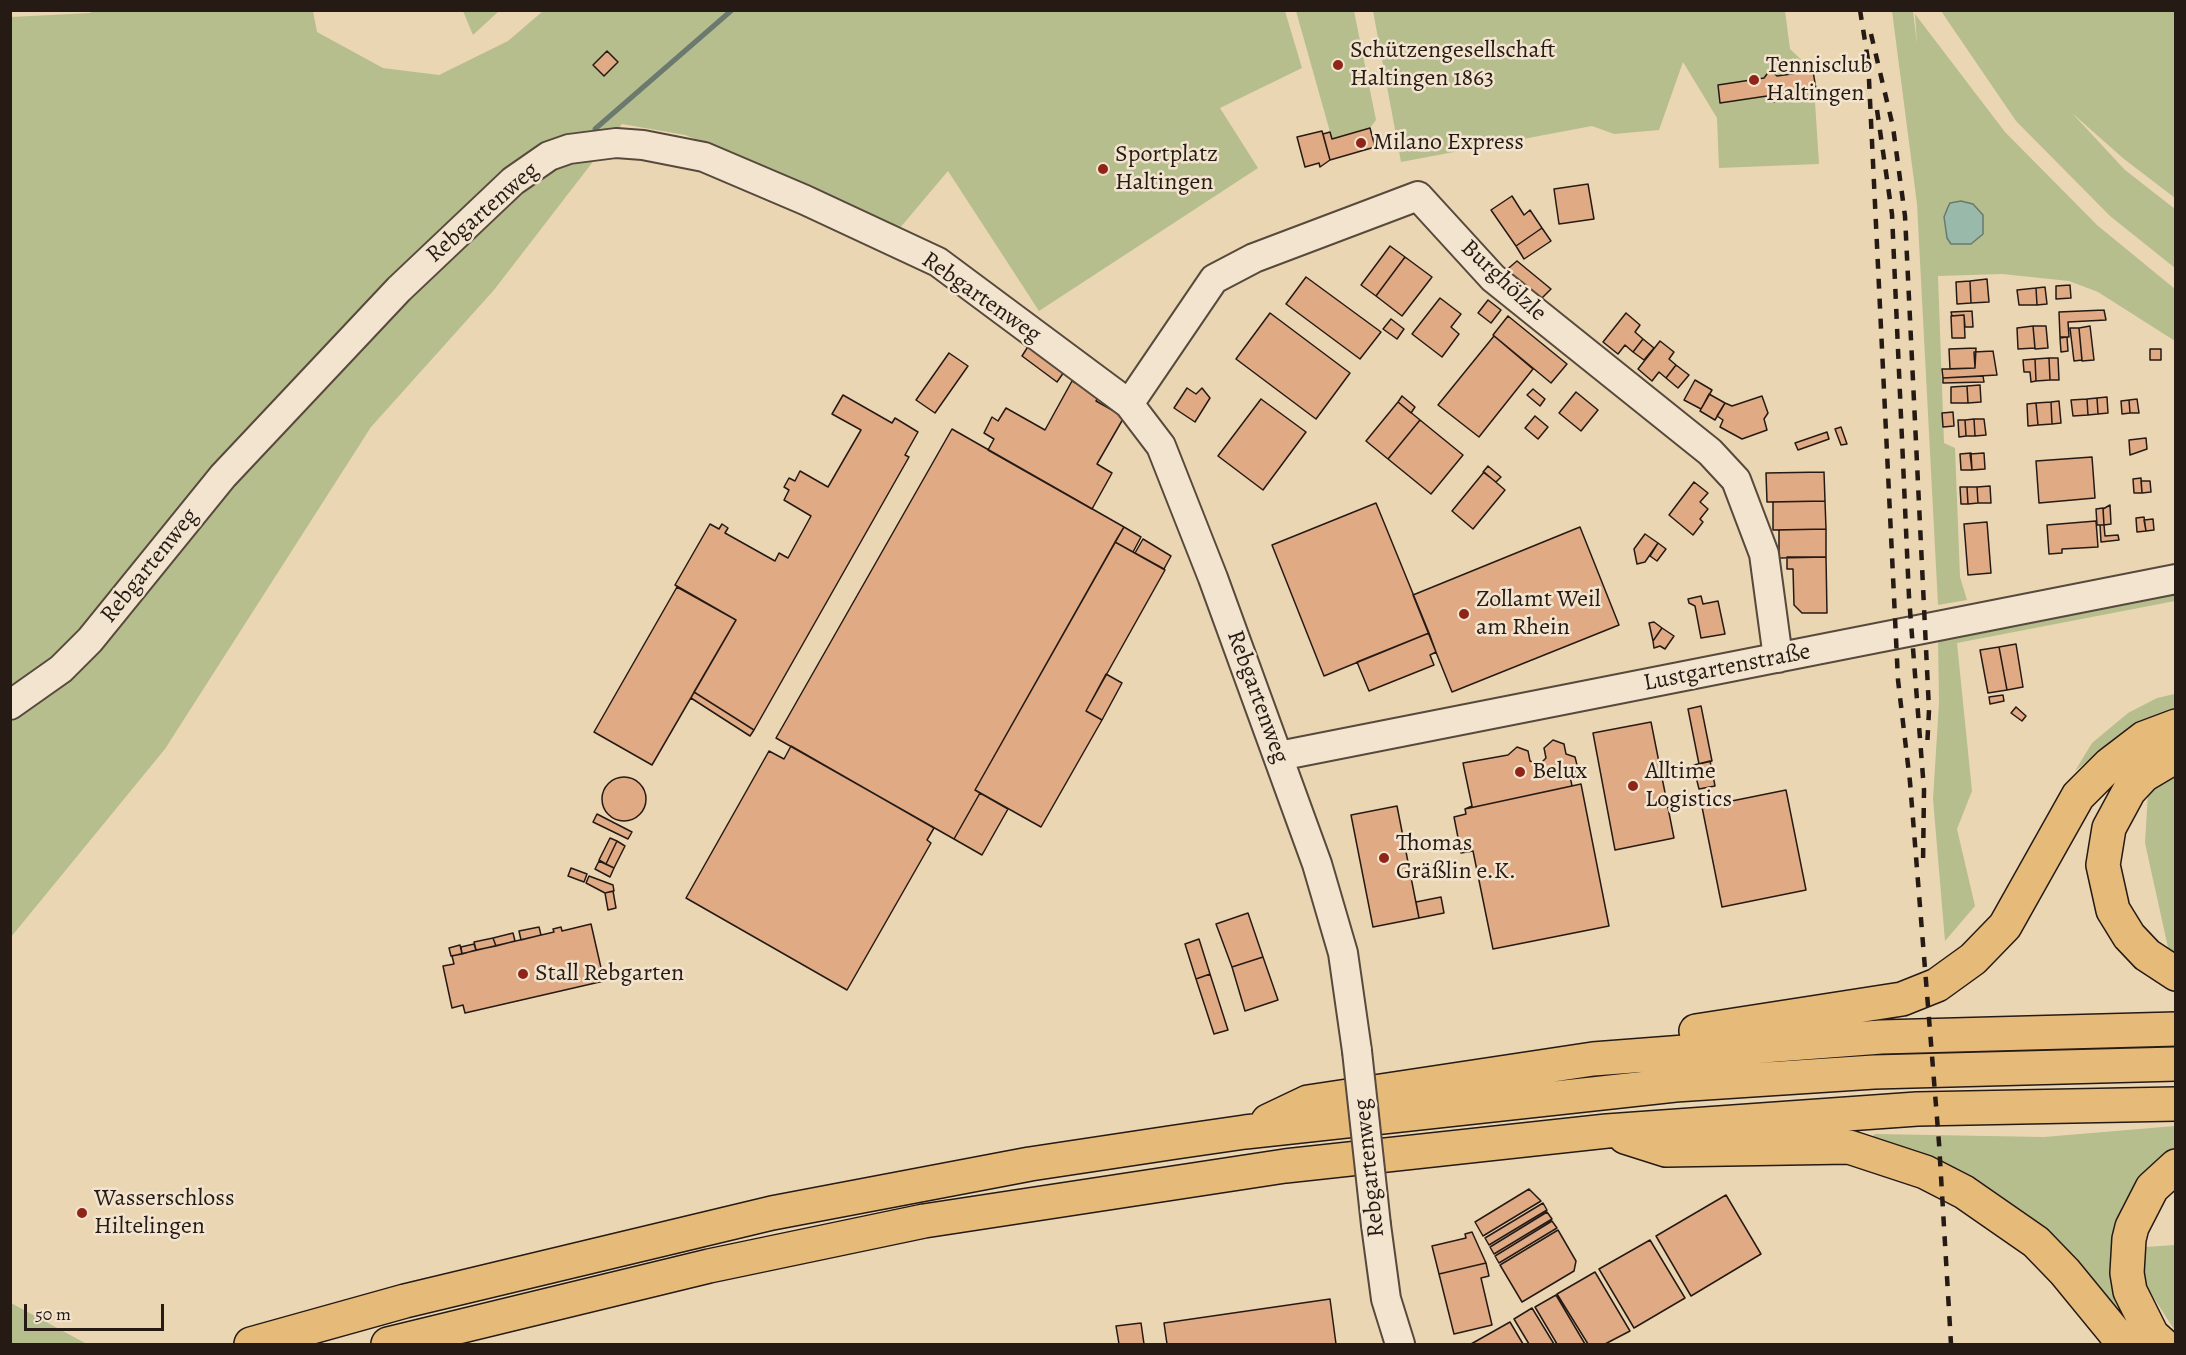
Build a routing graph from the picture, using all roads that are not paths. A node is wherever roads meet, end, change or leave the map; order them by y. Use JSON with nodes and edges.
{"nodes":[{"id":1,"x":1129,"y":404,"type":"junction"},
{"id":2,"x":2175,"y":579,"type":"edge"},
{"id":3,"x":1778,"y":658,"type":"junction"},
{"id":4,"x":10,"y":705,"type":"edge"},
{"id":5,"x":2175,"y":726,"type":"edge"},
{"id":6,"x":1279,"y":756,"type":"junction"},
{"id":7,"x":2175,"y":756,"type":"edge"},
{"id":8,"x":2175,"y":974,"type":"edge"},
{"id":9,"x":2175,"y":1029,"type":"edge"},
{"id":10,"x":1593,"y":1059,"type":"junction"},
{"id":11,"x":2175,"y":1064,"type":"edge"},
{"id":12,"x":2175,"y":1104,"type":"edge"},
{"id":13,"x":1607,"y":1131,"type":"junction"},
{"id":14,"x":1245,"y":1132,"type":"junction"},
{"id":15,"x":2175,"y":1166,"type":"edge"},
{"id":16,"x":251,"y":1344,"type":"edge"},
{"id":17,"x":388,"y":1344,"type":"edge"},
{"id":18,"x":1401,"y":1344,"type":"edge"},
{"id":19,"x":2124,"y":1344,"type":"edge"},
{"id":20,"x":2162,"y":1344,"type":"edge"}],
"edges":[{"from":1,"to":3,"type":"street","name":"Burghölzle"},
{"from":1,"to":4,"type":"street","name":"Rebgartenweg"},
{"from":1,"to":6,"type":"street","name":"Rebgartenweg"},
{"from":2,"to":3,"type":"street","name":"Lustgartenstraße"},
{"from":3,"to":6,"type":"street","name":"Lustgartenstraße"},
{"from":5,"to":10,"type":"highway"},
{"from":6,"to":18,"type":"street","name":"Rebgartenweg","bridge":true},
{"from":7,"to":8,"type":"highway"},
{"from":9,"to":10,"type":"highway"},
{"from":10,"to":14,"type":"highway"},
{"from":11,"to":14,"type":"highway"},
{"from":12,"to":13,"type":"highway"},
{"from":13,"to":17,"type":"highway"},
{"from":13,"to":19,"type":"highway"},
{"from":14,"to":16,"type":"highway"},
{"from":15,"to":20,"type":"highway"}]}
